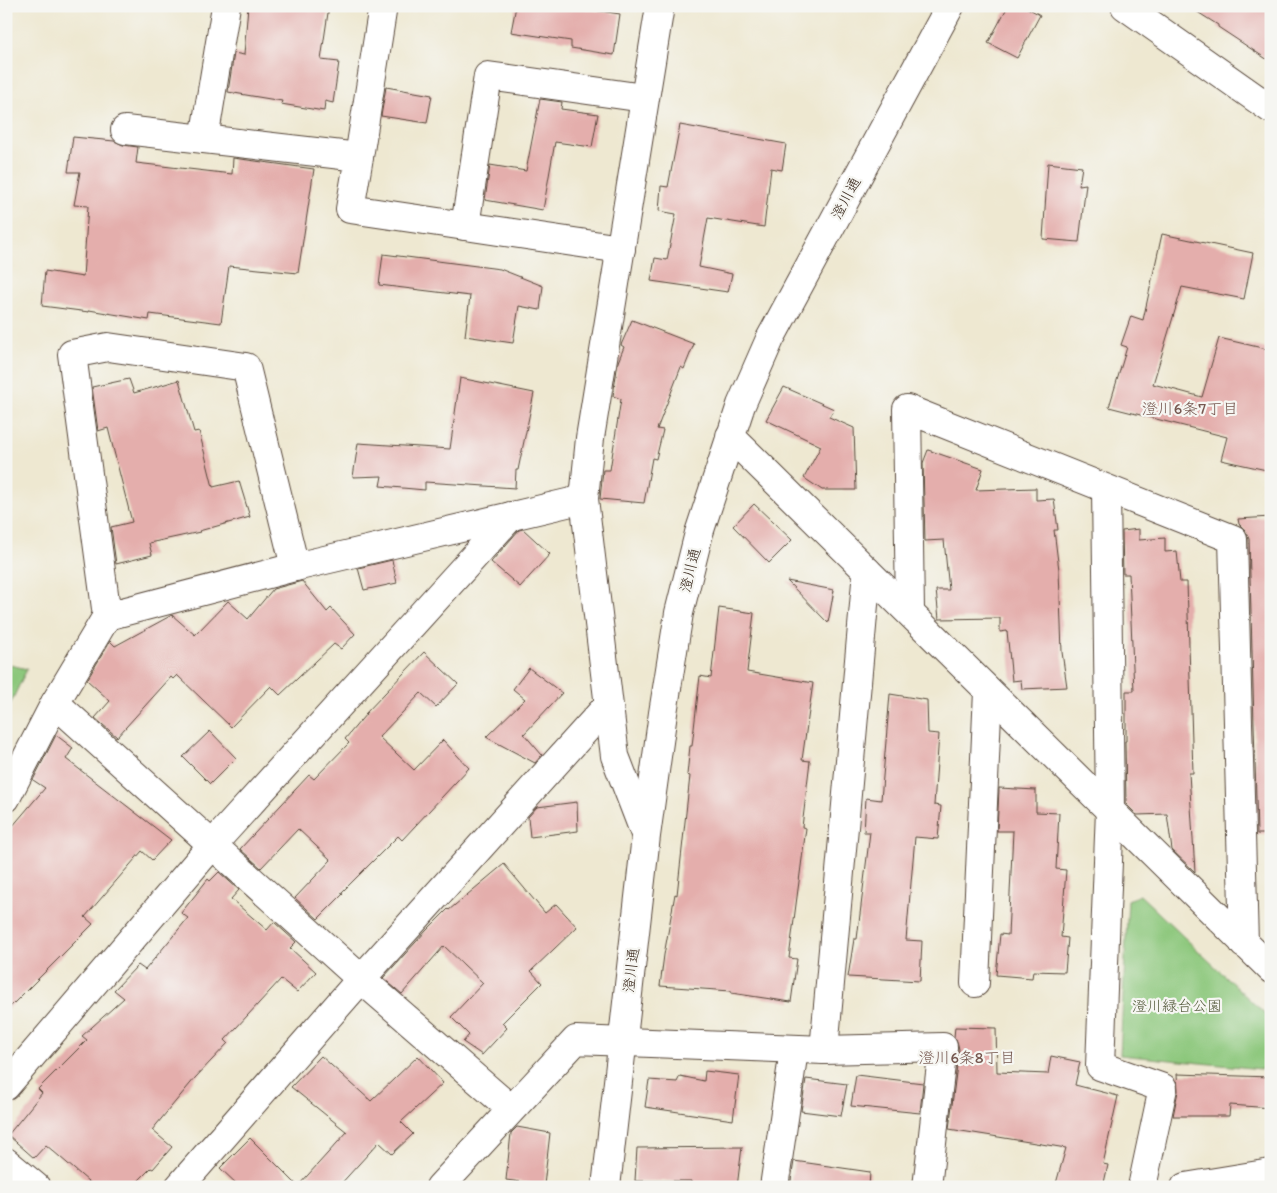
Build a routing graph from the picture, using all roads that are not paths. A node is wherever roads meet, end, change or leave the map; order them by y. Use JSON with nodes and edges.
{"nodes":[{"id":1,"x":226,"y":6,"type":"edge"},
{"id":2,"x":383,"y":6,"type":"edge"},
{"id":3,"x":660,"y":6,"type":"edge"},
{"id":4,"x":950,"y":6,"type":"edge"},
{"id":5,"x":1139,"y":10,"type":"edge"},
{"id":6,"x":644,"y":98,"type":"junction"},
{"id":7,"x":1271,"y":109,"type":"edge"},
{"id":8,"x":125,"y":130,"type":"dead end"},
{"id":9,"x":204,"y":139,"type":"junction"},
{"id":10,"x":359,"y":157,"type":"junction"},
{"id":11,"x":465,"y":226,"type":"junction"},
{"id":12,"x":621,"y":249,"type":"junction"},
{"id":13,"x":730,"y":436,"type":"junction"},
{"id":14,"x":1106,"y":489,"type":"junction"},
{"id":15,"x":584,"y":499,"type":"junction"},
{"id":16,"x":511,"y":516,"type":"junction"},
{"id":17,"x":295,"y":567,"type":"junction"},
{"id":18,"x":867,"y":571,"type":"junction"},
{"id":19,"x":910,"y":611,"type":"junction"},
{"id":20,"x":107,"y":616,"type":"junction"},
{"id":21,"x":988,"y":691,"type":"junction"},
{"id":22,"x":55,"y":703,"type":"junction"},
{"id":23,"x":608,"y":705,"type":"junction"},
{"id":24,"x":6,"y":798,"type":"edge"},
{"id":25,"x":1110,"y":810,"type":"junction"},
{"id":26,"x":646,"y":836,"type":"junction"},
{"id":27,"x":213,"y":844,"type":"junction"},
{"id":28,"x":1244,"y":944,"type":"junction"},
{"id":29,"x":1271,"y":969,"type":"edge"},
{"id":30,"x":361,"y":979,"type":"junction"},
{"id":31,"x":975,"y":983,"type":"dead end"},
{"id":32,"x":622,"y":1043,"type":"junction"},
{"id":33,"x":794,"y":1050,"type":"junction"},
{"id":34,"x":824,"y":1050,"type":"junction"},
{"id":35,"x":6,"y":1086,"type":"edge"},
{"id":36,"x":510,"y":1109,"type":"junction"},
{"id":37,"x":6,"y":1162,"type":"edge"},
{"id":38,"x":1271,"y":1173,"type":"edge"},
{"id":39,"x":36,"y":1187,"type":"edge"},
{"id":40,"x":179,"y":1187,"type":"edge"},
{"id":41,"x":440,"y":1187,"type":"edge"},
{"id":42,"x":606,"y":1187,"type":"edge"},
{"id":43,"x":774,"y":1187,"type":"edge"},
{"id":44,"x":927,"y":1187,"type":"edge"},
{"id":45,"x":1142,"y":1187,"type":"edge"},
{"id":46,"x":1185,"y":1187,"type":"edge"}],
"edges":[{"from":1,"to":9,"type":"street"},
{"from":2,"to":10,"type":"street"},
{"from":3,"to":6,"type":"street"},
{"from":4,"to":13,"type":"street","name":"澄川通"},
{"from":5,"to":7,"type":"street"},
{"from":6,"to":11,"type":"street"},
{"from":6,"to":12,"type":"street"},
{"from":8,"to":9,"type":"street"},
{"from":9,"to":10,"type":"street"},
{"from":10,"to":11,"type":"street"},
{"from":11,"to":12,"type":"street"},
{"from":12,"to":15,"type":"street"},
{"from":13,"to":18,"type":"street"},
{"from":13,"to":26,"type":"street","name":"澄川通"},
{"from":14,"to":19,"type":"street"},
{"from":14,"to":25,"type":"street"},
{"from":14,"to":28,"type":"street"},
{"from":15,"to":16,"type":"street"},
{"from":15,"to":23,"type":"street"},
{"from":16,"to":17,"type":"street"},
{"from":16,"to":27,"type":"street"},
{"from":17,"to":20,"type":"street"},
{"from":17,"to":20,"type":"street"},
{"from":18,"to":19,"type":"street"},
{"from":18,"to":34,"type":"street"},
{"from":19,"to":21,"type":"street"},
{"from":20,"to":22,"type":"street"},
{"from":21,"to":25,"type":"street"},
{"from":21,"to":31,"type":"street"},
{"from":22,"to":24,"type":"street"},
{"from":22,"to":27,"type":"street"},
{"from":23,"to":26,"type":"street"},
{"from":23,"to":30,"type":"street"},
{"from":25,"to":28,"type":"street"},
{"from":25,"to":45,"type":"street"},
{"from":26,"to":32,"type":"street","name":"澄川通"},
{"from":27,"to":30,"type":"street"},
{"from":27,"to":35,"type":"street"},
{"from":28,"to":29,"type":"street"},
{"from":30,"to":36,"type":"street"},
{"from":30,"to":40,"type":"street"},
{"from":32,"to":33,"type":"street"},
{"from":32,"to":36,"type":"street"},
{"from":32,"to":42,"type":"street","name":"澄川通"},
{"from":33,"to":34,"type":"street"},
{"from":33,"to":43,"type":"street"},
{"from":34,"to":44,"type":"street"},
{"from":36,"to":41,"type":"street"},
{"from":37,"to":39,"type":"street"},
{"from":38,"to":46,"type":"street"}]}
